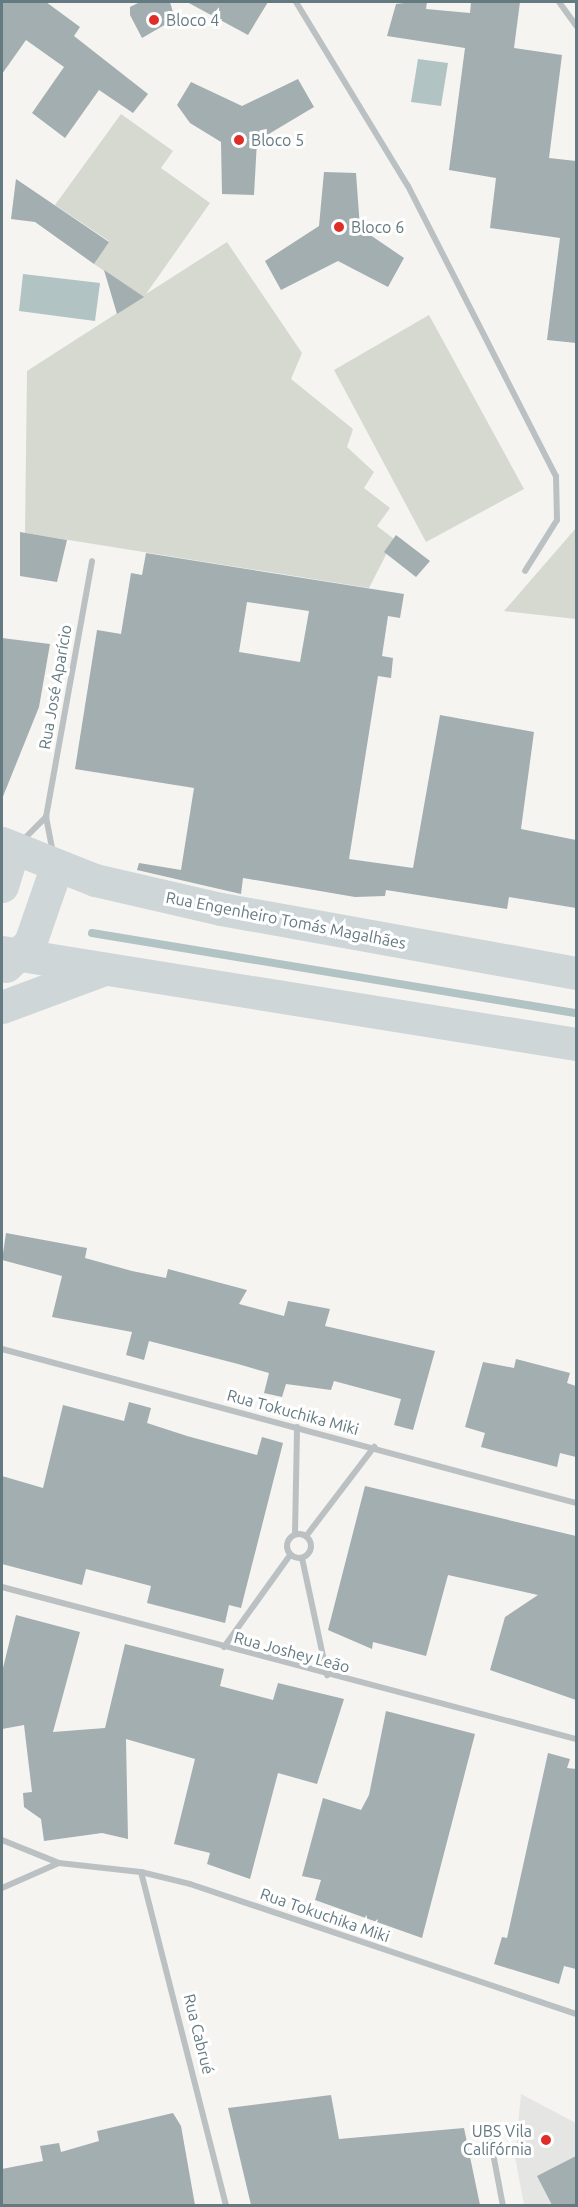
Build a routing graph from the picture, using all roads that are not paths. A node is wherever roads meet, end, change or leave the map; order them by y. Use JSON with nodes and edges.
{"nodes":[{"id":1,"x":296,"y":2,"type":"edge"},
{"id":2,"x":559,"y":2,"type":"edge"},
{"id":3,"x":576,"y":25,"type":"edge"},
{"id":4,"x":92,"y":561,"type":"dead end"},
{"id":5,"x":525,"y":571,"type":"dead end"},
{"id":6,"x":46,"y":817,"type":"junction"},
{"id":7,"x":6,"y":861,"type":"edge"},
{"id":8,"x":54,"y":875,"type":"junction"},
{"id":9,"x":14,"y":955,"type":"edge"},
{"id":10,"x":106,"y":968,"type":"junction"},
{"id":11,"x":576,"y":973,"type":"edge"},
{"id":12,"x":2,"y":1006,"type":"edge"},
{"id":13,"x":576,"y":1044,"type":"edge"},
{"id":14,"x":2,"y":1348,"type":"edge"},
{"id":15,"x":297,"y":1427,"type":"junction"},
{"id":16,"x":374,"y":1447,"type":"junction"},
{"id":17,"x":576,"y":1503,"type":"edge"},
{"id":18,"x":296,"y":1534,"type":"junction"},
{"id":19,"x":307,"y":1535,"type":"junction"},
{"id":20,"x":290,"y":1555,"type":"junction"},
{"id":21,"x":302,"y":1558,"type":"junction"},
{"id":22,"x":2,"y":1587,"type":"edge"},
{"id":23,"x":224,"y":1647,"type":"junction"},
{"id":24,"x":327,"y":1675,"type":"junction"},
{"id":25,"x":576,"y":1739,"type":"edge"},
{"id":26,"x":2,"y":1840,"type":"edge"},
{"id":27,"x":59,"y":1863,"type":"junction"},
{"id":28,"x":141,"y":1872,"type":"junction"},
{"id":29,"x":2,"y":1888,"type":"edge"},
{"id":30,"x":576,"y":2014,"type":"edge"},
{"id":31,"x":489,"y":2132,"type":"dead end"},
{"id":32,"x":226,"y":2205,"type":"edge"},
{"id":33,"x":503,"y":2205,"type":"edge"}],
"edges":[{"from":1,"to":5,"type":"street"},
{"from":2,"to":3,"type":"street"},
{"from":4,"to":6,"type":"street","name":"Rua José Aparício"},
{"from":6,"to":7,"type":"street"},
{"from":6,"to":8,"type":"street","name":"Rua José Aparício"},
{"from":7,"to":8,"type":"street","name":"Rua Engenheiro Tomás Magalhães"},
{"from":8,"to":9,"type":"street"},
{"from":8,"to":11,"type":"street","name":"Rua Engenheiro Tomás Magalhães"},
{"from":9,"to":10,"type":"street"},
{"from":10,"to":12,"type":"street"},
{"from":10,"to":13,"type":"street"},
{"from":14,"to":15,"type":"street","name":"Rua Tokuchika Miki"},
{"from":15,"to":16,"type":"street","name":"Rua Tokuchika Miki"},
{"from":15,"to":18,"type":"street"},
{"from":16,"to":17,"type":"street","name":"Rua Tokuchika Miki"},
{"from":16,"to":19,"type":"street"},
{"from":18,"to":19,"type":"street"},
{"from":18,"to":20,"type":"street"},
{"from":19,"to":21,"type":"street"},
{"from":20,"to":21,"type":"street"},
{"from":20,"to":23,"type":"street"},
{"from":21,"to":24,"type":"street"},
{"from":22,"to":23,"type":"street","name":"Rua Joshey Leão"},
{"from":23,"to":24,"type":"street","name":"Rua Joshey Leão"},
{"from":24,"to":25,"type":"street","name":"Rua Joshey Leão"},
{"from":26,"to":27,"type":"street","name":"Rua Tokuchika Miki"},
{"from":27,"to":28,"type":"street","name":"Rua Tokuchika Miki"},
{"from":27,"to":29,"type":"street","name":"Rua Tokuchika Miki"},
{"from":28,"to":30,"type":"street","name":"Rua Tokuchika Miki"},
{"from":28,"to":32,"type":"street","name":"Rua Cabrué"},
{"from":31,"to":33,"type":"street"}]}
